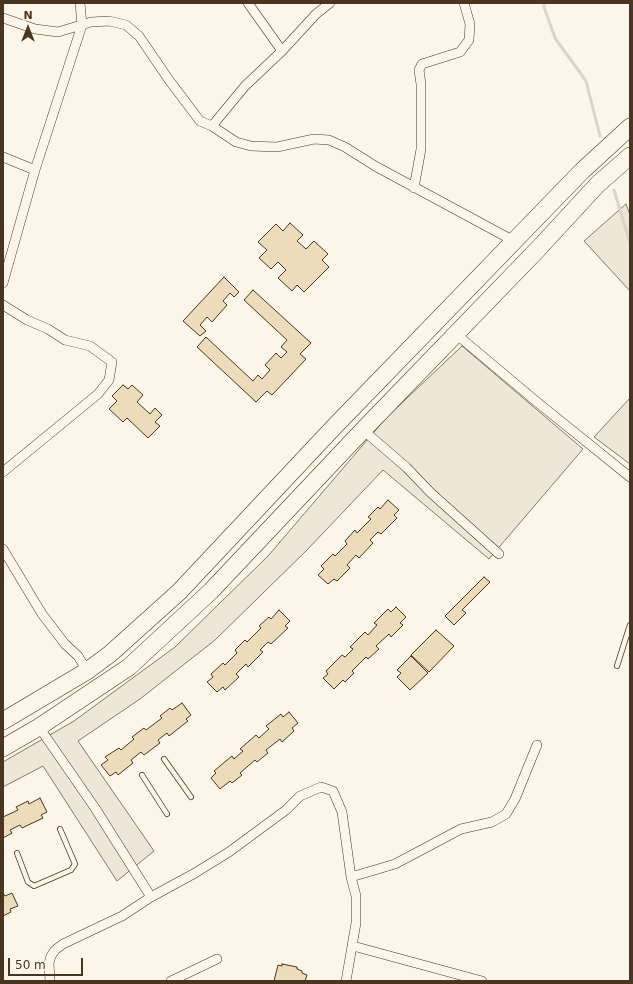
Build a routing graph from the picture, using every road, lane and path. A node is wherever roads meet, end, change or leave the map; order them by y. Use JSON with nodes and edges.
{"nodes":[{"id":1,"x":80,"y":3,"type":"edge"},
{"id":2,"x":248,"y":3,"type":"edge"},
{"id":3,"x":330,"y":3,"type":"edge"},
{"id":4,"x":464,"y":3,"type":"edge"},
{"id":5,"x":3,"y":18,"type":"edge"},
{"id":6,"x":82,"y":25,"type":"junction"},
{"id":7,"x":282,"y":51,"type":"junction"},
{"id":8,"x":212,"y":126,"type":"junction"},
{"id":9,"x":630,"y":127,"type":"edge"},
{"id":10,"x":630,"y":156,"type":"edge"},
{"id":11,"x":3,"y":157,"type":"edge"},
{"id":12,"x":35,"y":170,"type":"junction"},
{"id":13,"x":414,"y":188,"type":"junction"},
{"id":14,"x":514,"y":242,"type":"junction"},
{"id":15,"x":3,"y":283,"type":"edge"},
{"id":16,"x":3,"y":306,"type":"edge"},
{"id":17,"x":456,"y":334,"type":"junction"},
{"id":18,"x":363,"y":430,"type":"junction"},
{"id":19,"x":3,"y":472,"type":"edge"},
{"id":20,"x":630,"y":477,"type":"edge"},
{"id":21,"x":3,"y":549,"type":"edge"},
{"id":22,"x":499,"y":554,"type":"dead end"},
{"id":23,"x":6,"y":560,"type":"edge"},
{"id":24,"x":630,"y":625,"type":"edge"},
{"id":25,"x":616,"y":666,"type":"dead end"},
{"id":26,"x":88,"y":671,"type":"junction"},
{"id":27,"x":3,"y":721,"type":"edge"},
{"id":28,"x":39,"y":727,"type":"junction"},
{"id":29,"x":537,"y":745,"type":"dead end"},
{"id":30,"x":3,"y":748,"type":"edge"},
{"id":31,"x":164,"y":759,"type":"dead end"},
{"id":32,"x":142,"y":775,"type":"dead end"},
{"id":33,"x":191,"y":797,"type":"dead end"},
{"id":34,"x":167,"y":814,"type":"dead end"},
{"id":35,"x":60,"y":830,"type":"dead end"},
{"id":36,"x":17,"y":853,"type":"dead end"},
{"id":37,"x":351,"y":877,"type":"junction"},
{"id":38,"x":151,"y":897,"type":"junction"},
{"id":39,"x":353,"y":946,"type":"junction"},
{"id":40,"x":217,"y":959,"type":"dead end"},
{"id":41,"x":50,"y":981,"type":"edge"},
{"id":42,"x":171,"y":981,"type":"edge"},
{"id":43,"x":346,"y":981,"type":"edge"},
{"id":44,"x":482,"y":981,"type":"edge"}],
"edges":[{"from":1,"to":6,"type":"street"},
{"from":2,"to":7,"type":"street"},
{"from":3,"to":7,"type":"street"},
{"from":4,"to":13,"type":"street"},
{"from":5,"to":6,"type":"street"},
{"from":6,"to":8,"type":"street"},
{"from":6,"to":12,"type":"street"},
{"from":7,"to":8,"type":"street"},
{"from":8,"to":13,"type":"street"},
{"from":9,"to":14,"type":"highway"},
{"from":10,"to":17,"type":"highway"},
{"from":11,"to":12,"type":"street"},
{"from":12,"to":15,"type":"street"},
{"from":13,"to":14,"type":"street"},
{"from":14,"to":26,"type":"highway"},
{"from":16,"to":19,"type":"street"},
{"from":17,"to":18,"type":"highway"},
{"from":17,"to":20,"type":"street"},
{"from":18,"to":22,"type":"street"},
{"from":18,"to":28,"type":"highway"},
{"from":21,"to":23,"type":"street"},
{"from":23,"to":26,"type":"street"},
{"from":24,"to":25,"type":"lane"},
{"from":26,"to":27,"type":"highway"},
{"from":28,"to":30,"type":"highway"},
{"from":28,"to":38,"type":"street"},
{"from":29,"to":37,"type":"street"},
{"from":31,"to":33,"type":"lane"},
{"from":32,"to":34,"type":"lane"},
{"from":35,"to":36,"type":"lane"},
{"from":37,"to":38,"type":"street"},
{"from":37,"to":39,"type":"street"},
{"from":38,"to":41,"type":"street"},
{"from":39,"to":43,"type":"street"},
{"from":39,"to":44,"type":"street"},
{"from":40,"to":42,"type":"street"}]}
